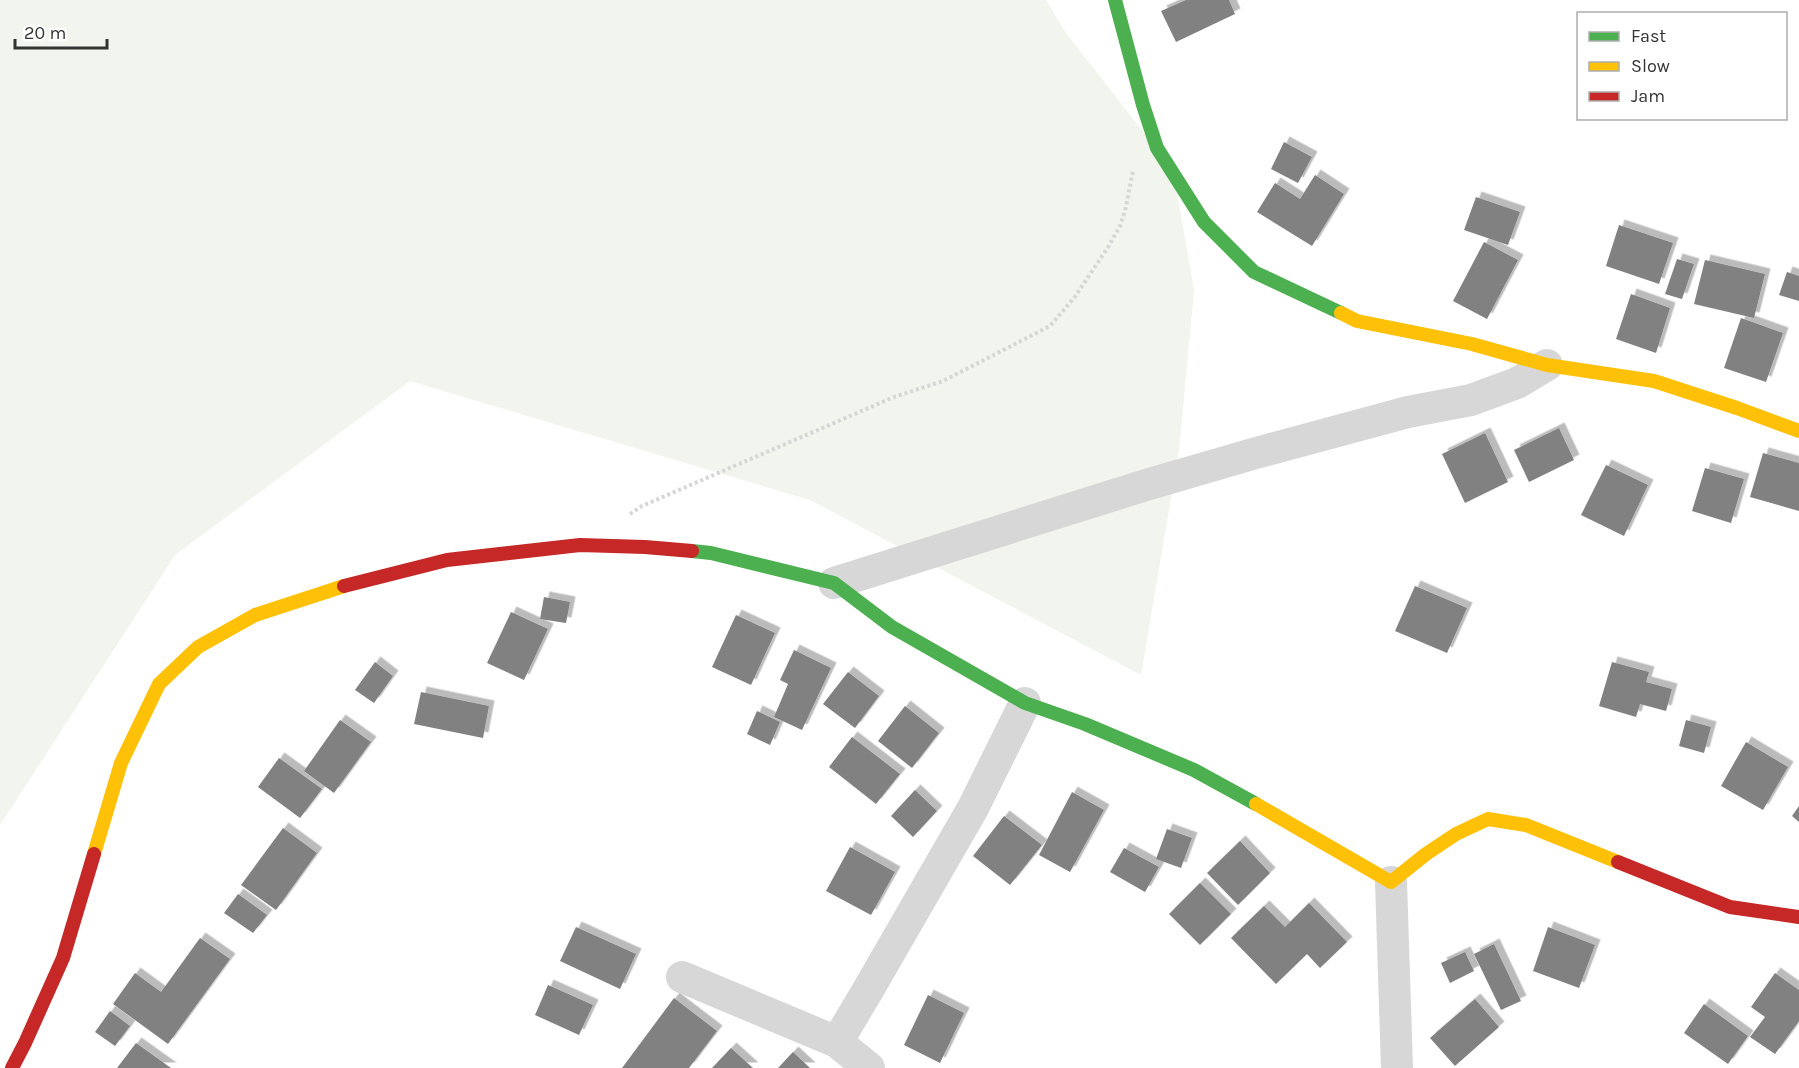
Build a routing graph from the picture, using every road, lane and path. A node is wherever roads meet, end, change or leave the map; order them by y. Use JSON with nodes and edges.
{"nodes":[{"id":1,"x":1115,"y":0,"type":"edge"},
{"id":2,"x":1134,"y":169,"type":"dead end"},
{"id":3,"x":1547,"y":365,"type":"junction"},
{"id":4,"x":1799,"y":431,"type":"edge"},
{"id":5,"x":624,"y":517,"type":"dead end"},
{"id":6,"x":834,"y":583,"type":"junction"},
{"id":7,"x":1025,"y":703,"type":"junction"},
{"id":8,"x":1392,"y":882,"type":"junction"},
{"id":9,"x":1799,"y":917,"type":"edge"},
{"id":10,"x":682,"y":977,"type":"dead end"},
{"id":11,"x":837,"y":1042,"type":"junction"},
{"id":12,"x":12,"y":1068,"type":"edge"},
{"id":13,"x":869,"y":1068,"type":"edge"},
{"id":14,"x":1397,"y":1068,"type":"edge"}],
"edges":[{"from":1,"to":3,"type":"street"},
{"from":2,"to":5,"type":"path"},
{"from":3,"to":4,"type":"street"},
{"from":3,"to":6,"type":"street"},
{"from":6,"to":7,"type":"street"},
{"from":6,"to":12,"type":"street"},
{"from":7,"to":8,"type":"street"},
{"from":7,"to":11,"type":"street"},
{"from":8,"to":9,"type":"street"},
{"from":8,"to":14,"type":"street"},
{"from":10,"to":11,"type":"street"},
{"from":11,"to":13,"type":"street"}]}
